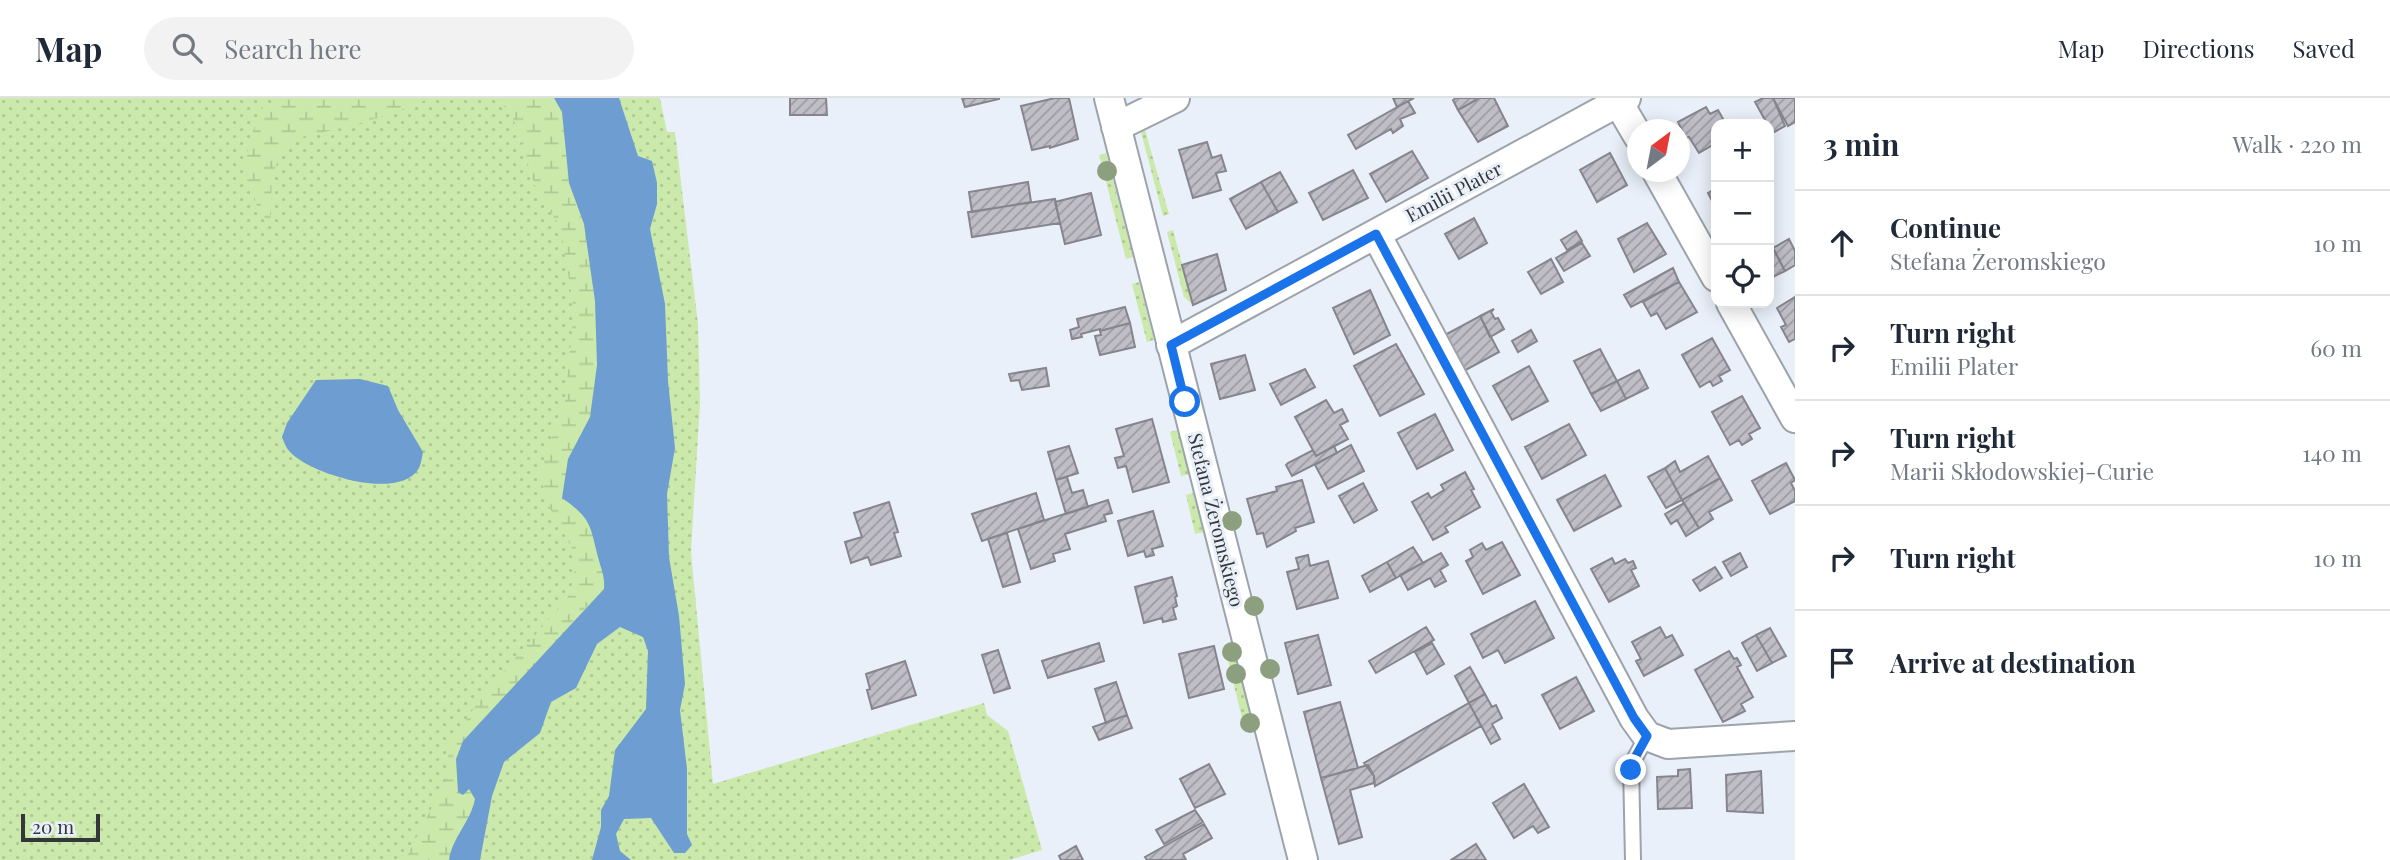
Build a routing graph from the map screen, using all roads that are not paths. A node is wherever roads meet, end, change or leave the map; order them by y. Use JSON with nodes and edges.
{"nodes":[{"id":1,"x":1109,"y":98,"type":"edge"},
{"id":2,"x":1175,"y":98,"type":"edge"},
{"id":3,"x":1622,"y":100,"type":"edge"},
{"id":4,"x":1630,"y":119,"type":"edge"},
{"id":5,"x":1116,"y":127,"type":"junction"},
{"id":6,"x":1663,"y":182,"type":"edge"},
{"id":7,"x":1376,"y":234,"type":"junction"},
{"id":8,"x":1711,"y":268,"type":"edge"},
{"id":9,"x":1734,"y":308,"type":"edge"},
{"id":10,"x":1171,"y":345,"type":"junction"},
{"id":11,"x":1795,"y":418,"type":"edge"},
{"id":12,"x":1647,"y":736,"type":"junction"},
{"id":13,"x":1795,"y":736,"type":"edge"},
{"id":14,"x":1303,"y":860,"type":"edge"},
{"id":15,"x":1633,"y":860,"type":"edge"}],
"edges":[{"from":1,"to":5,"type":"street","name":"Stefana Żeromskiego"},
{"from":2,"to":5,"type":"street"},
{"from":3,"to":4,"type":"street"},
{"from":3,"to":7,"type":"street","name":"Emilii Plater"},
{"from":5,"to":10,"type":"street","name":"Stefana Żeromskiego"},
{"from":6,"to":8,"type":"street"},
{"from":7,"to":10,"type":"street","name":"Emilii Plater"},
{"from":7,"to":12,"type":"street"},
{"from":9,"to":11,"type":"street"},
{"from":10,"to":14,"type":"street","name":"Stefana Żeromskiego"},
{"from":12,"to":13,"type":"street"},
{"from":12,"to":15,"type":"lane"}]}
